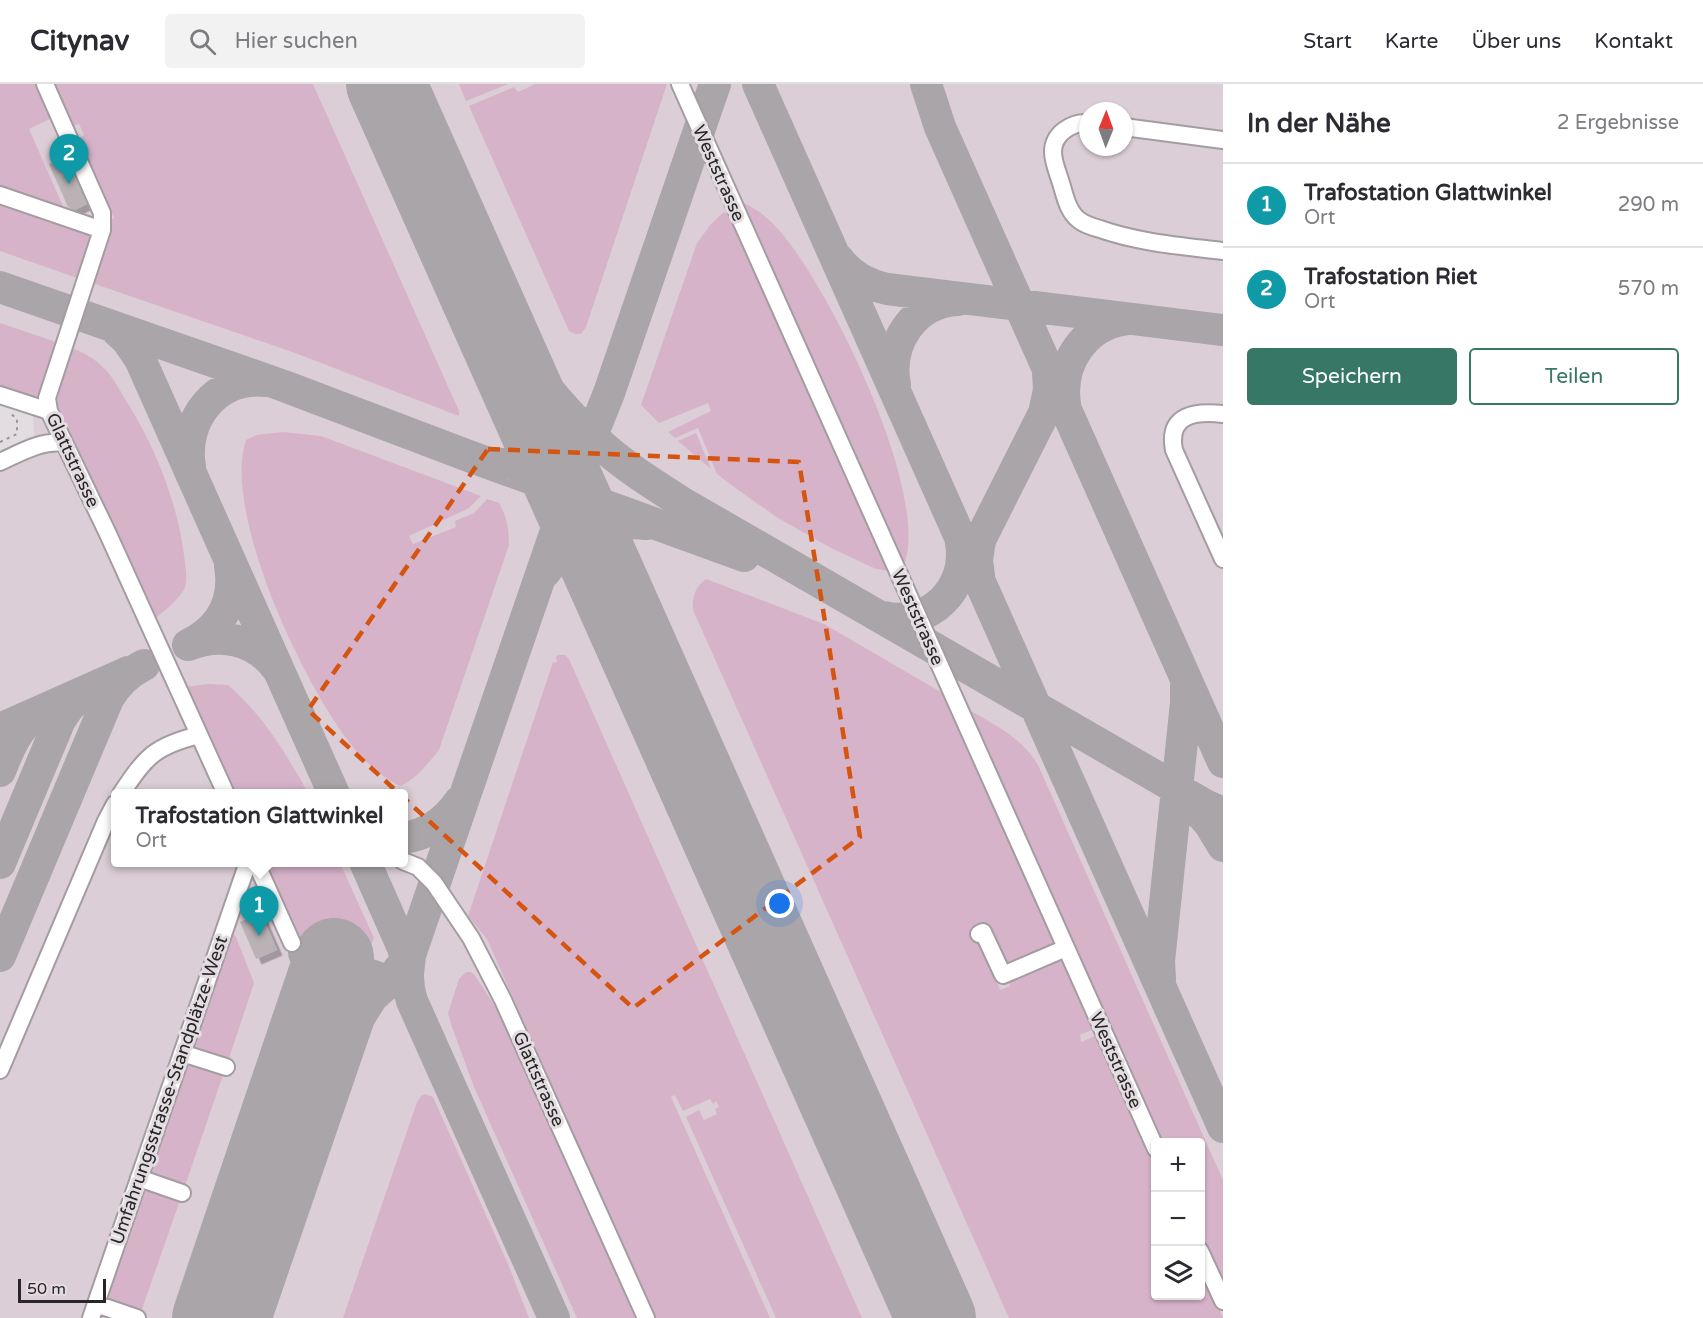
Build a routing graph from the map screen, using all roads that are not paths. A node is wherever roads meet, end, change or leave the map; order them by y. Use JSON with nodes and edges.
{"nodes":[{"id":1,"x":45,"y":84,"type":"edge"},
{"id":2,"x":680,"y":84,"type":"edge"},
{"id":3,"x":1079,"y":124,"type":"edge"},
{"id":4,"x":1133,"y":129,"type":"edge"},
{"id":5,"x":1223,"y":140,"type":"edge"},
{"id":6,"x":0,"y":195,"type":"edge"},
{"id":7,"x":102,"y":230,"type":"junction"},
{"id":8,"x":1223,"y":251,"type":"edge"},
{"id":9,"x":3,"y":403,"type":"edge"},
{"id":10,"x":49,"y":411,"type":"junction"},
{"id":11,"x":1223,"y":414,"type":"edge"},
{"id":12,"x":64,"y":443,"type":"junction"},
{"id":13,"x":0,"y":462,"type":"edge"},
{"id":14,"x":1223,"y":559,"type":"edge"},
{"id":15,"x":199,"y":735,"type":"junction"},
{"id":16,"x":125,"y":789,"type":"edge"},
{"id":17,"x":224,"y":789,"type":"edge"},
{"id":18,"x":111,"y":812,"type":"edge"},
{"id":19,"x":408,"y":863,"type":"edge"},
{"id":20,"x":246,"y":867,"type":"edge"},
{"id":21,"x":258,"y":867,"type":"edge"},
{"id":22,"x":979,"y":934,"type":"dead end"},
{"id":23,"x":292,"y":943,"type":"dead end"},
{"id":24,"x":1065,"y":948,"type":"junction"},
{"id":25,"x":182,"y":1053,"type":"junction"},
{"id":26,"x":226,"y":1067,"type":"dead end"},
{"id":27,"x":0,"y":1070,"type":"edge"},
{"id":28,"x":1151,"y":1140,"type":"edge"},
{"id":29,"x":139,"y":1178,"type":"junction"},
{"id":30,"x":183,"y":1193,"type":"dead end"},
{"id":31,"x":1205,"y":1262,"type":"edge"},
{"id":32,"x":1223,"y":1301,"type":"edge"},
{"id":33,"x":93,"y":1311,"type":"edge"},
{"id":34,"x":137,"y":1318,"type":"edge"},
{"id":35,"x":645,"y":1318,"type":"edge"}],
"edges":[{"from":1,"to":7,"type":"lane","name":"Glattstrasse"},
{"from":2,"to":24,"type":"lane","name":"Weststrasse"},
{"from":3,"to":8,"type":"lane"},
{"from":4,"to":5,"type":"lane"},
{"from":6,"to":7,"type":"lane"},
{"from":7,"to":10,"type":"lane","name":"Glattstrasse"},
{"from":9,"to":10,"type":"lane"},
{"from":10,"to":12,"type":"lane","name":"Glattstrasse"},
{"from":11,"to":14,"type":"lane"},
{"from":12,"to":13,"type":"lane"},
{"from":12,"to":15,"type":"lane","name":"Glattstrasse"},
{"from":15,"to":16,"type":"lane"},
{"from":15,"to":17,"type":"lane","name":"Glattstrasse"},
{"from":18,"to":27,"type":"lane"},
{"from":19,"to":35,"type":"lane","name":"Glattstrasse"},
{"from":20,"to":25,"type":"lane","name":"Umfahrungsstrasse-Standplätze-West"},
{"from":21,"to":23,"type":"lane"},
{"from":22,"to":24,"type":"lane"},
{"from":24,"to":28,"type":"lane","name":"Weststrasse"},
{"from":25,"to":26,"type":"lane"},
{"from":25,"to":29,"type":"lane","name":"Umfahrungsstrasse-Standplätze-West"},
{"from":29,"to":30,"type":"lane"},
{"from":29,"to":33,"type":"lane","name":"Umfahrungsstrasse-Standplätze-West"},
{"from":31,"to":32,"type":"lane"},
{"from":33,"to":34,"type":"lane"}]}
